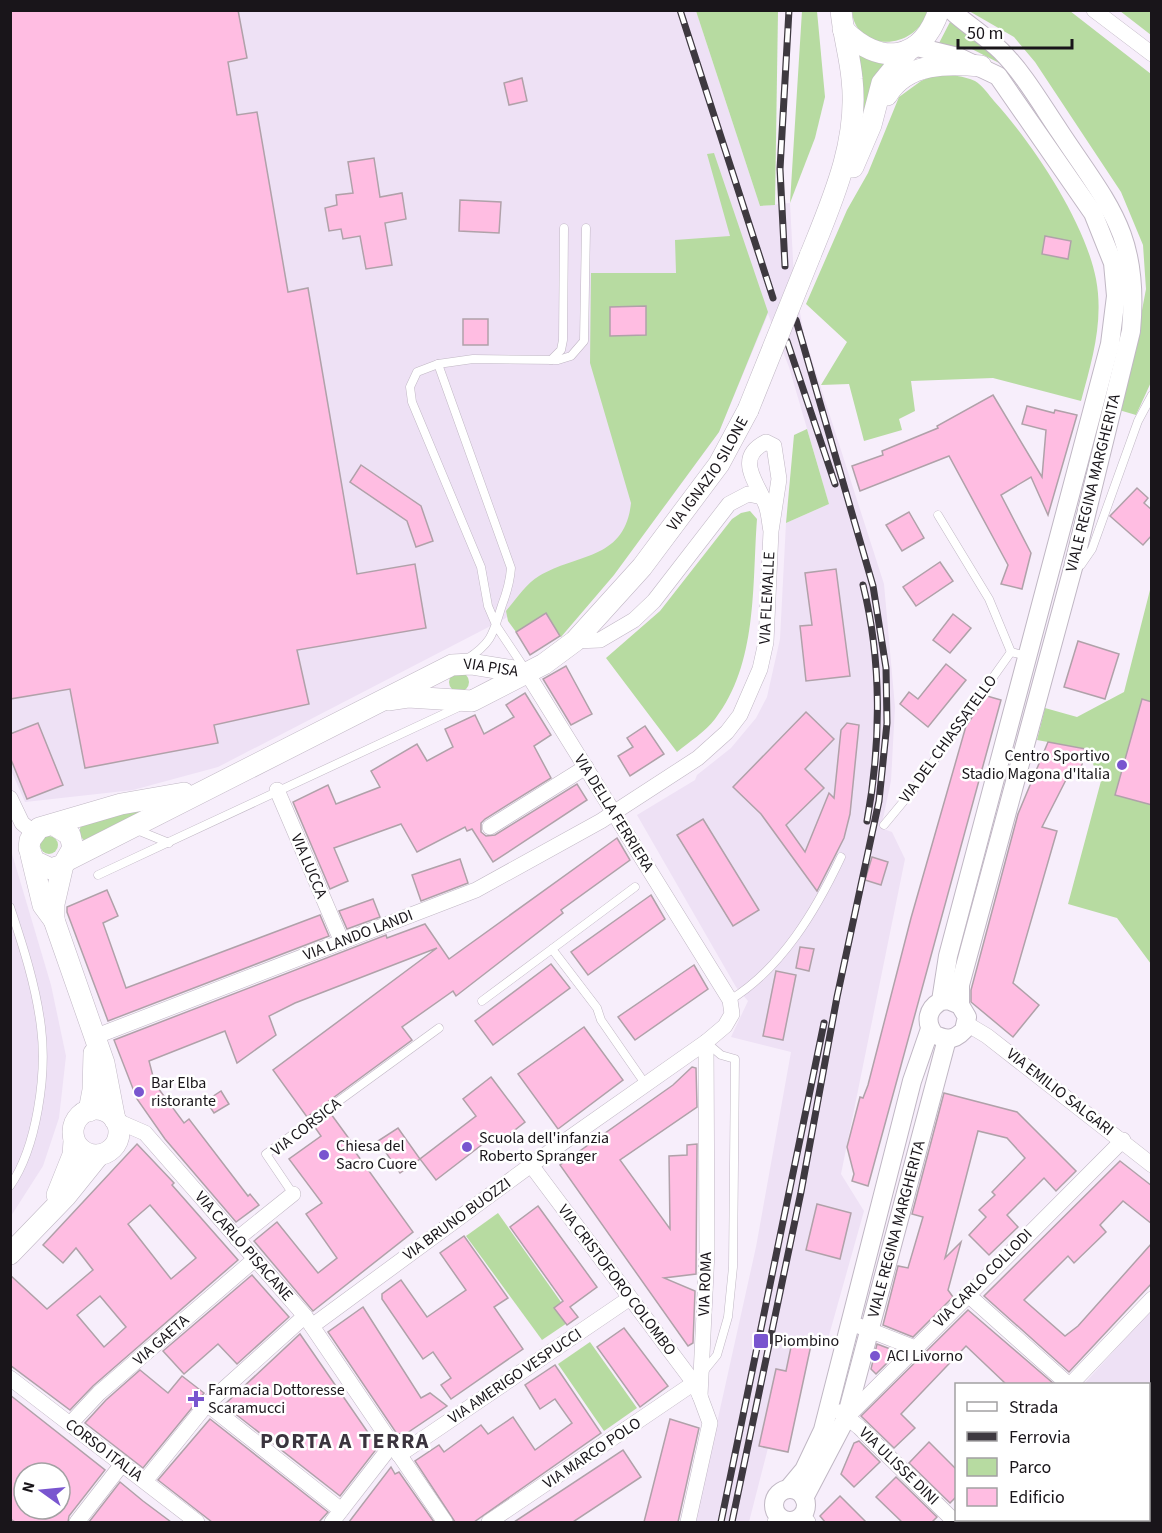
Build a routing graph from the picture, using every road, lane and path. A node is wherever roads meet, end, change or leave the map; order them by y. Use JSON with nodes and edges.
{"nodes":[{"id":1,"x":939,"y":10,"type":"edge"},
{"id":2,"x":951,"y":10,"type":"edge"},
{"id":3,"x":1094,"y":10,"type":"edge"},
{"id":4,"x":842,"y":20,"type":"edge"},
{"id":5,"x":912,"y":49,"type":"junction"},
{"id":6,"x":1152,"y":54,"type":"edge"},
{"id":7,"x":981,"y":66,"type":"junction"},
{"id":8,"x":871,"y":124,"type":"junction"},
{"id":9,"x":836,"y":192,"type":"junction"},
{"id":10,"x":564,"y":228,"type":"dead end"},
{"id":11,"x":586,"y":228,"type":"dead end"},
{"id":12,"x":551,"y":360,"type":"junction"},
{"id":13,"x":438,"y":364,"type":"junction"},
{"id":14,"x":1152,"y":395,"type":"edge"},
{"id":15,"x":762,"y":497,"type":"junction"},
{"id":16,"x":938,"y":515,"type":"dead end"},
{"id":17,"x":771,"y":531,"type":"junction"},
{"id":18,"x":1060,"y":532,"type":"junction"},
{"id":19,"x":1080,"y":537,"type":"junction"},
{"id":20,"x":1073,"y":568,"type":"junction"},
{"id":21,"x":497,"y":627,"type":"junction"},
{"id":22,"x":575,"y":641,"type":"junction"},
{"id":23,"x":1019,"y":654,"type":"junction"},
{"id":24,"x":451,"y":667,"type":"junction"},
{"id":25,"x":527,"y":673,"type":"junction"},
{"id":26,"x":384,"y":700,"type":"junction"},
{"id":27,"x":446,"y":700,"type":"junction"},
{"id":28,"x":472,"y":701,"type":"junction"},
{"id":29,"x":586,"y":767,"type":"junction"},
{"id":30,"x":202,"y":790,"type":"junction"},
{"id":31,"x":277,"y":790,"type":"junction"},
{"id":32,"x":10,"y":798,"type":"edge"},
{"id":33,"x":612,"y":812,"type":"junction"},
{"id":34,"x":54,"y":825,"type":"junction"},
{"id":35,"x":884,"y":825,"type":"dead end"},
{"id":36,"x":490,"y":827,"type":"dead end"},
{"id":37,"x":133,"y":828,"type":"junction"},
{"id":38,"x":34,"y":833,"type":"junction"},
{"id":39,"x":170,"y":843,"type":"junction"},
{"id":40,"x":31,"y":855,"type":"junction"},
{"id":41,"x":841,"y":857,"type":"dead end"},
{"id":42,"x":66,"y":862,"type":"junction"},
{"id":43,"x":98,"y":875,"type":"dead end"},
{"id":44,"x":635,"y":887,"type":"dead end"},
{"id":45,"x":10,"y":907,"type":"edge"},
{"id":46,"x":54,"y":920,"type":"junction"},
{"id":47,"x":342,"y":942,"type":"junction"},
{"id":48,"x":552,"y":949,"type":"junction"},
{"id":49,"x":730,"y":1000,"type":"junction"},
{"id":50,"x":482,"y":1001,"type":"dead end"},
{"id":51,"x":941,"y":1001,"type":"junction"},
{"id":52,"x":960,"y":1005,"type":"junction"},
{"id":53,"x":967,"y":1024,"type":"junction"},
{"id":54,"x":439,"y":1028,"type":"dead end"},
{"id":55,"x":930,"y":1029,"type":"junction"},
{"id":56,"x":94,"y":1037,"type":"junction"},
{"id":57,"x":947,"y":1039,"type":"junction"},
{"id":58,"x":706,"y":1042,"type":"junction"},
{"id":59,"x":646,"y":1085,"type":"junction"},
{"id":60,"x":88,"y":1111,"type":"junction"},
{"id":61,"x":115,"y":1120,"type":"junction"},
{"id":62,"x":1123,"y":1140,"type":"junction"},
{"id":63,"x":74,"y":1141,"type":"junction"},
{"id":64,"x":99,"y":1155,"type":"junction"},
{"id":65,"x":531,"y":1165,"type":"junction"},
{"id":66,"x":1152,"y":1165,"type":"edge"},
{"id":67,"x":10,"y":1186,"type":"edge"},
{"id":68,"x":294,"y":1194,"type":"joint"},
{"id":69,"x":43,"y":1218,"type":"junction"},
{"id":70,"x":237,"y":1239,"type":"junction"},
{"id":71,"x":10,"y":1254,"type":"edge"},
{"id":72,"x":254,"y":1260,"type":"junction"},
{"id":73,"x":967,"y":1294,"type":"junction"},
{"id":74,"x":630,"y":1298,"type":"junction"},
{"id":75,"x":1152,"y":1299,"type":"edge"},
{"id":76,"x":308,"y":1321,"type":"junction"},
{"id":77,"x":849,"y":1323,"type":"junction"},
{"id":78,"x":868,"y":1330,"type":"junction"},
{"id":79,"x":915,"y":1348,"type":"junction"},
{"id":80,"x":10,"y":1378,"type":"edge"},
{"id":81,"x":1069,"y":1383,"type":"edge"},
{"id":82,"x":1071,"y":1383,"type":"edge"},
{"id":83,"x":699,"y":1384,"type":"junction"},
{"id":84,"x":831,"y":1403,"type":"junction"},
{"id":85,"x":207,"y":1404,"type":"junction"},
{"id":86,"x":846,"y":1418,"type":"junction"},
{"id":87,"x":70,"y":1424,"type":"junction"},
{"id":88,"x":395,"y":1450,"type":"junction"},
{"id":89,"x":123,"y":1464,"type":"junction"},
{"id":90,"x":145,"y":1480,"type":"junction"},
{"id":91,"x":797,"y":1493,"type":"junction"},
{"id":92,"x":341,"y":1510,"type":"junction"},
{"id":93,"x":951,"y":1516,"type":"edge"},
{"id":94,"x":805,"y":1519,"type":"edge"},
{"id":95,"x":777,"y":1520,"type":"edge"},
{"id":96,"x":76,"y":1522,"type":"edge"},
{"id":97,"x":197,"y":1522,"type":"edge"},
{"id":98,"x":332,"y":1522,"type":"edge"},
{"id":99,"x":445,"y":1522,"type":"edge"},
{"id":100,"x":489,"y":1522,"type":"edge"},
{"id":101,"x":688,"y":1522,"type":"edge"}],
"edges":[{"from":1,"to":5,"type":"main road","name":"VIA IGNAZIO SILONE"},
{"from":2,"to":19,"type":"street","name":"VIALE REGINA MARGHERITA"},
{"from":3,"to":6,"type":"street"},
{"from":4,"to":5,"type":"main road"},
{"from":4,"to":9,"type":"main road","name":"VIA IGNAZIO SILONE"},
{"from":5,"to":7,"type":"street","name":"VIALE REGINA MARGHERITA"},
{"from":5,"to":8,"type":"main road","name":"VIA IGNAZIO SILONE"},
{"from":7,"to":8,"type":"main road"},
{"from":7,"to":18,"type":"street","name":"VIALE REGINA MARGHERITA"},
{"from":8,"to":9,"type":"main road","name":"VIA IGNAZIO SILONE"},
{"from":9,"to":22,"type":"main road","name":"VIA IGNAZIO SILONE","bridge":true},
{"from":10,"to":12,"type":"lane"},
{"from":11,"to":12,"type":"lane"},
{"from":12,"to":13,"type":"lane"},
{"from":13,"to":21,"type":"lane"},
{"from":13,"to":21,"type":"lane","name":"VIA DELLA FERRIERA"},
{"from":14,"to":20,"type":"lane"},
{"from":15,"to":17,"type":"street","name":"VIA FLEMALLE"},
{"from":15,"to":17,"type":"street","name":"VIA FLEMALLE"},
{"from":15,"to":22,"type":"street"},
{"from":16,"to":23,"type":"lane"},
{"from":17,"to":33,"type":"street","name":"VIA FLEMALLE"},
{"from":18,"to":19,"type":"street"},
{"from":18,"to":23,"type":"street","name":"VIALE REGINA MARGHERITA"},
{"from":19,"to":20,"type":"street","name":"VIALE REGINA MARGHERITA"},
{"from":20,"to":52,"type":"street","name":"VIALE REGINA MARGHERITA"},
{"from":21,"to":24,"type":"lane"},
{"from":21,"to":25,"type":"lane","name":"VIA DELLA FERRIERA"},
{"from":22,"to":25,"type":"main road","name":"VIA IGNAZIO SILONE"},
{"from":23,"to":35,"type":"lane","name":"VIA DEL CHIASSATELLO"},
{"from":23,"to":51,"type":"street","name":"VIALE REGINA MARGHERITA"},
{"from":24,"to":25,"type":"main road","name":"VIA PISA"},
{"from":24,"to":26,"type":"main road","name":"VIA PISA"},
{"from":24,"to":27,"type":"main road"},
{"from":25,"to":28,"type":"main road","name":"VIA PISA"},
{"from":25,"to":29,"type":"street","name":"VIA DELLA FERRIERA"},
{"from":26,"to":27,"type":"main road","name":"VIA PISA"},
{"from":26,"to":30,"type":"main road","name":"VIA PISA"},
{"from":27,"to":28,"type":"main road","name":"VIA PISA"},
{"from":28,"to":31,"type":"lane"},
{"from":29,"to":33,"type":"street","name":"VIA DELLA FERRIERA"},
{"from":29,"to":36,"type":"street"},
{"from":30,"to":34,"type":"main road","name":"VIA PISA"},
{"from":30,"to":37,"type":"main road","name":"VIA PISA"},
{"from":31,"to":39,"type":"lane"},
{"from":31,"to":47,"type":"street","name":"VIA LUCCA"},
{"from":32,"to":38,"type":"street"},
{"from":33,"to":47,"type":"street","name":"VIA LANDO LANDI"},
{"from":33,"to":49,"type":"street","name":"VIA DELLA FERRIERA"},
{"from":34,"to":38,"type":"main road"},
{"from":34,"to":42,"type":"main road"},
{"from":37,"to":39,"type":"lane"},
{"from":37,"to":42,"type":"main road","name":"VIA PISA"},
{"from":38,"to":40,"type":"main road"},
{"from":39,"to":43,"type":"lane"},
{"from":40,"to":42,"type":"main road"},
{"from":40,"to":46,"type":"main road"},
{"from":41,"to":49,"type":"lane"},
{"from":42,"to":46,"type":"main road"},
{"from":44,"to":48,"type":"lane"},
{"from":45,"to":67,"type":"lane"},
{"from":46,"to":56,"type":"main road"},
{"from":47,"to":56,"type":"street","name":"VIA LANDO LANDI"},
{"from":48,"to":50,"type":"lane"},
{"from":48,"to":59,"type":"lane"},
{"from":49,"to":58,"type":"street","name":"VIA BRUNO BUOZZI"},
{"from":51,"to":52,"type":"street"},
{"from":51,"to":55,"type":"street","name":"VIALE REGINA MARGHERITA"},
{"from":52,"to":53,"type":"street","name":"VIALE REGINA MARGHERITA"},
{"from":53,"to":57,"type":"street"},
{"from":53,"to":62,"type":"street","name":"VIA EMILIO SALGARI"},
{"from":54,"to":68,"type":"lane","name":"VIA CORSICA"},
{"from":55,"to":57,"type":"street"},
{"from":55,"to":77,"type":"street","name":"VIALE REGINA MARGHERITA"},
{"from":56,"to":60,"type":"main road"},
{"from":56,"to":61,"type":"main road"},
{"from":57,"to":78,"type":"street","name":"VIALE REGINA MARGHERITA"},
{"from":58,"to":59,"type":"street","name":"VIA BRUNO BUOZZI"},
{"from":58,"to":83,"type":"street","name":"VIA ROMA"},
{"from":58,"to":83,"type":"lane"},
{"from":59,"to":65,"type":"street","name":"VIA BRUNO BUOZZI"},
{"from":60,"to":61,"type":"main road"},
{"from":60,"to":63,"type":"main road"},
{"from":61,"to":64,"type":"main road"},
{"from":61,"to":70,"type":"street","name":"VIA CARLO PISACANE"},
{"from":62,"to":66,"type":"street","name":"VIA EMILIO SALGARI"},
{"from":62,"to":73,"type":"street","name":"VIA CARLO COLLODI"},
{"from":63,"to":64,"type":"main road"},
{"from":63,"to":69,"type":"main road"},
{"from":64,"to":69,"type":"main road"},
{"from":65,"to":74,"type":"street","name":"VIA CRISTOFORO COLOMBO"},
{"from":65,"to":76,"type":"street","name":"VIA BRUNO BUOZZI"},
{"from":68,"to":70,"type":"street","name":"VIA CORSICA"},
{"from":69,"to":71,"type":"main road"},
{"from":70,"to":72,"type":"street","name":"VIA CARLO PISACANE"},
{"from":72,"to":76,"type":"street","name":"VIA CARLO PISACANE"},
{"from":72,"to":87,"type":"street","name":"VIA GAETA"},
{"from":73,"to":79,"type":"street","name":"VIA CARLO COLLODI"},
{"from":73,"to":81,"type":"street"},
{"from":74,"to":83,"type":"street","name":"VIA CRISTOFORO COLOMBO"},
{"from":74,"to":88,"type":"street","name":"VIA AMERIGO VESPUCCI"},
{"from":75,"to":82,"type":"street"},
{"from":76,"to":85,"type":"street","name":"VIA BRUNO BUOZZI"},
{"from":76,"to":88,"type":"street","name":"VIA CARLO PISACANE"},
{"from":77,"to":78,"type":"street"},
{"from":77,"to":84,"type":"street","name":"VIALE REGINA MARGHERITA"},
{"from":78,"to":79,"type":"street"},
{"from":78,"to":86,"type":"street","name":"VIALE REGINA MARGHERITA"},
{"from":79,"to":86,"type":"street","name":"VIA CARLO COLLODI"},
{"from":80,"to":87,"type":"street","name":"CORSO ITALIA"},
{"from":83,"to":100,"type":"street","name":"VIA MARCO POLO"},
{"from":83,"to":101,"type":"street","name":"VIA ROMA"},
{"from":84,"to":86,"type":"street","name":"VIA ULISSE DINI"},
{"from":84,"to":91,"type":"street","name":"VIALE REGINA MARGHERITA"},
{"from":85,"to":90,"type":"street","name":"VIA BRUNO BUOZZI"},
{"from":85,"to":92,"type":"street"},
{"from":86,"to":91,"type":"street","name":"VIALE REGINA MARGHERITA"},
{"from":86,"to":93,"type":"street","name":"VIA ULISSE DINI"},
{"from":87,"to":89,"type":"street","name":"CORSO ITALIA"},
{"from":88,"to":92,"type":"street","name":"VIA AMERIGO VESPUCCI"},
{"from":88,"to":99,"type":"street","name":"VIA CARLO PISACANE"},
{"from":89,"to":90,"type":"street","name":"CORSO ITALIA"},
{"from":89,"to":96,"type":"street"},
{"from":90,"to":97,"type":"street","name":"CORSO ITALIA"},
{"from":91,"to":94,"type":"street"},
{"from":91,"to":95,"type":"street"},
{"from":92,"to":98,"type":"street","name":"VIA AMERIGO VESPUCCI"},
{"from":94,"to":95,"type":"street"}]}
